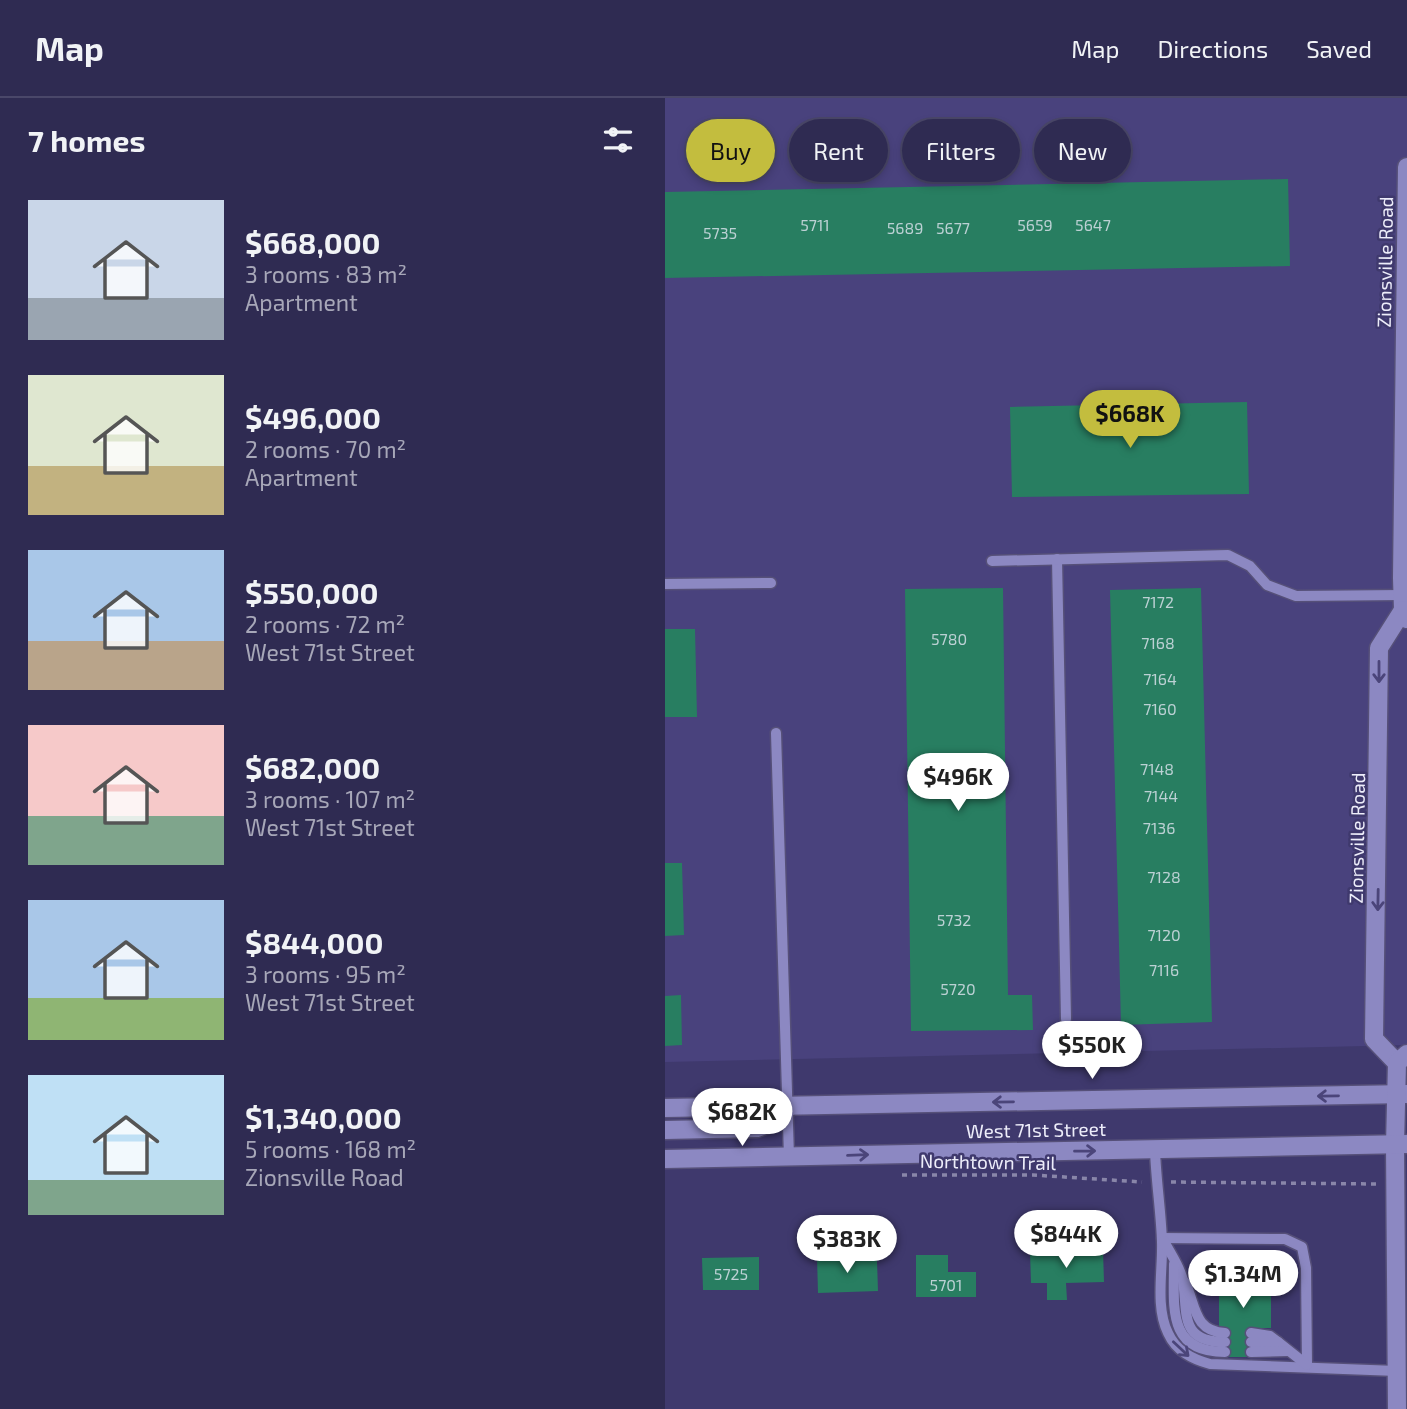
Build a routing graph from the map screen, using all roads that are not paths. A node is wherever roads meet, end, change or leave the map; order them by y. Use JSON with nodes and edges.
{"nodes":[{"id":1,"x":1407,"y":167,"type":"edge"},
{"id":2,"x":1057,"y":559,"type":"junction"},
{"id":3,"x":992,"y":561,"type":"dead end"},
{"id":4,"x":771,"y":583,"type":"dead end"},
{"id":5,"x":665,"y":584,"type":"edge"},
{"id":6,"x":1404,"y":608,"type":"edge"},
{"id":7,"x":776,"y":733,"type":"dead end"},
{"id":8,"x":1066,"y":1019,"type":"dead end"},
{"id":9,"x":1402,"y":1058,"type":"edge"},
{"id":10,"x":1402,"y":1094,"type":"edge"},
{"id":11,"x":788,"y":1106,"type":"junction"},
{"id":12,"x":665,"y":1108,"type":"edge"},
{"id":13,"x":665,"y":1130,"type":"edge"},
{"id":14,"x":1403,"y":1142,"type":"edge"},
{"id":15,"x":1155,"y":1150,"type":"junction"},
{"id":16,"x":789,"y":1157,"type":"junction"},
{"id":17,"x":665,"y":1159,"type":"edge"},
{"id":18,"x":1162,"y":1238,"type":"junction"},
{"id":19,"x":1174,"y":1260,"type":"junction"},
{"id":20,"x":1289,"y":1351,"type":"junction"},
{"id":21,"x":1307,"y":1365,"type":"junction"},
{"id":22,"x":1397,"y":1371,"type":"junction"},
{"id":23,"x":1397,"y":1409,"type":"edge"}],
"edges":[{"from":1,"to":6,"type":"main road","name":"Zionsville Road"},
{"from":2,"to":3,"type":"lane"},
{"from":2,"to":6,"type":"lane"},
{"from":2,"to":8,"type":"lane"},
{"from":4,"to":5,"type":"lane"},
{"from":6,"to":9,"type":"main road","name":"Zionsville Road","one_way":true},
{"from":7,"to":11,"type":"lane"},
{"from":9,"to":10,"type":"main road","name":"Zionsville Road"},
{"from":10,"to":11,"type":"main road","name":"West 71st Street","one_way":true},
{"from":10,"to":14,"type":"main road","name":"Zionsville Road"},
{"from":11,"to":12,"type":"main road","name":"West 71st Street"},
{"from":11,"to":13,"type":"main road"},
{"from":11,"to":16,"type":"lane"},
{"from":14,"to":15,"type":"main road","name":"West 71st Street"},
{"from":14,"to":22,"type":"main road","name":"Zionsville Road"},
{"from":16,"to":15,"type":"main road","name":"West 71st Street","one_way":true},
{"from":15,"to":18,"type":"lane"},
{"from":16,"to":17,"type":"main road","name":"West 71st Street"},
{"from":18,"to":19,"type":"lane"},
{"from":18,"to":21,"type":"lane","one_way":true},
{"from":18,"to":21,"type":"lane"},
{"from":19,"to":19,"type":"lane"},
{"from":20,"to":20,"type":"lane"},
{"from":20,"to":21,"type":"lane"},
{"from":21,"to":22,"type":"lane"},
{"from":22,"to":23,"type":"main road","name":"Zionsville Road"}]}
